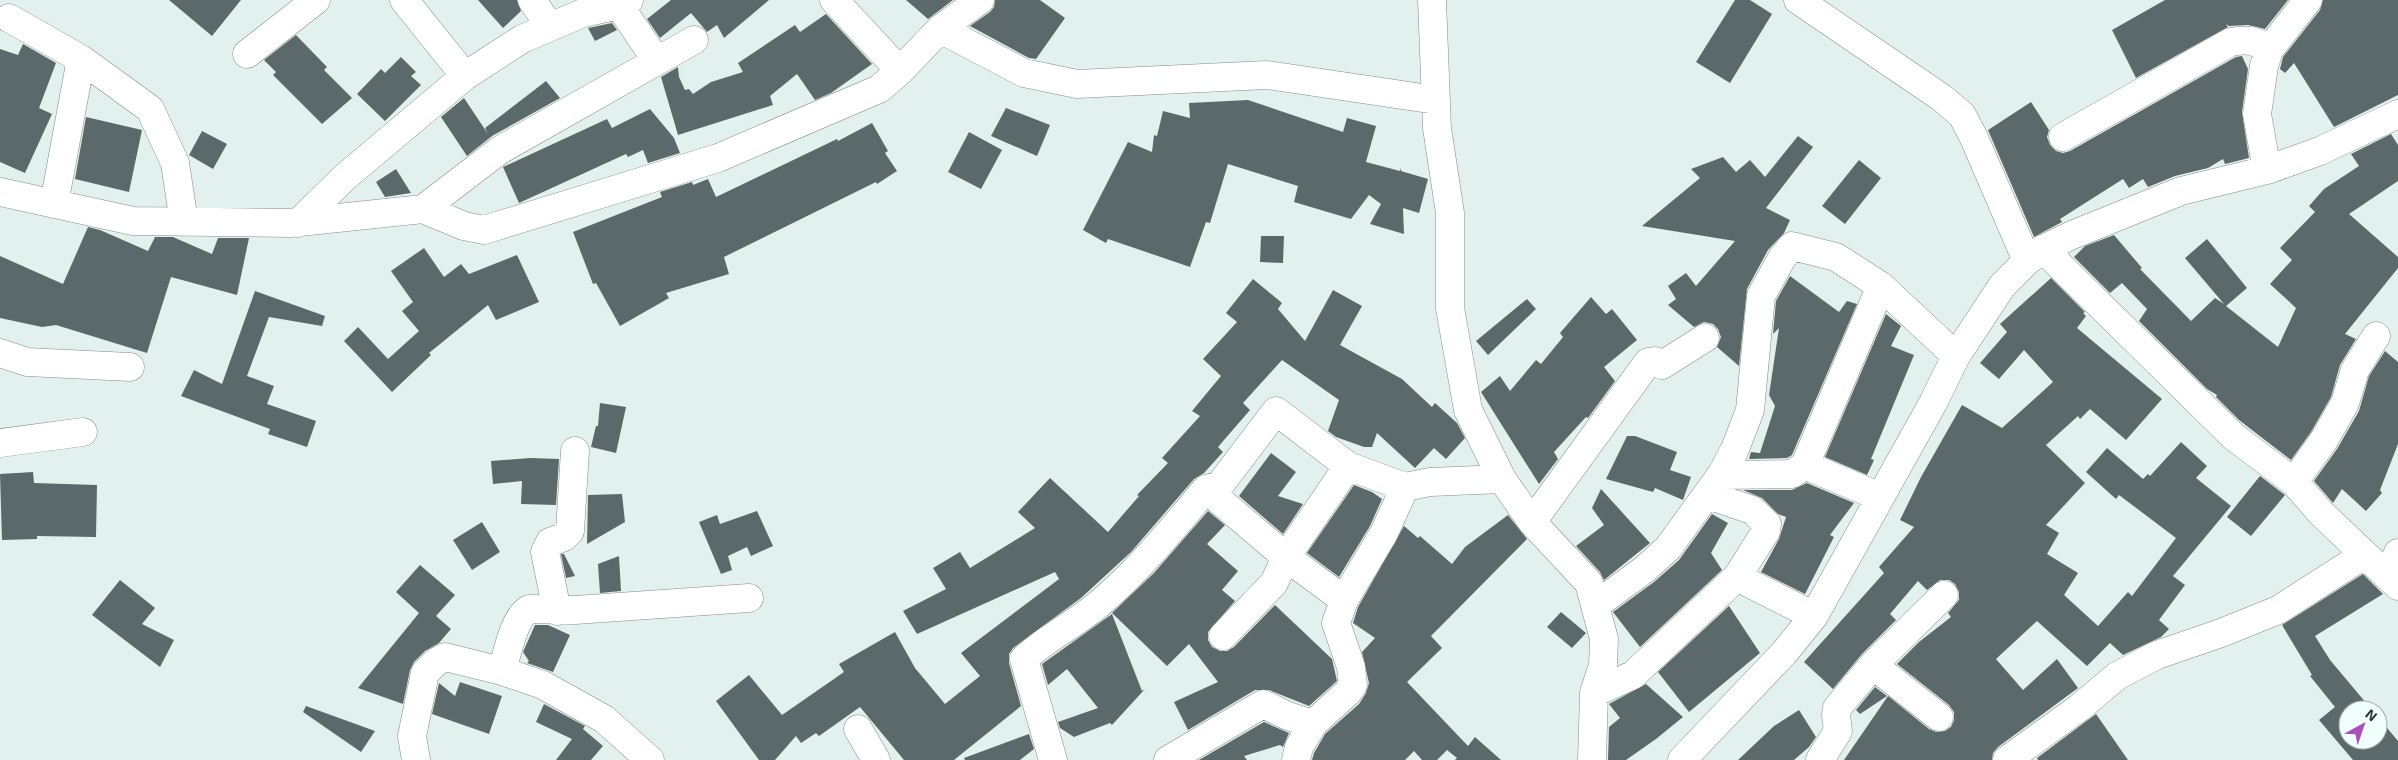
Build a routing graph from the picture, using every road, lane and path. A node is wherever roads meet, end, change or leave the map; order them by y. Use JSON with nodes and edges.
{"nodes":[{"id":1,"x":316,"y":0,"type":"edge"},
{"id":2,"x":404,"y":0,"type":"edge"},
{"id":3,"x":532,"y":0,"type":"edge"},
{"id":4,"x":834,"y":0,"type":"edge"},
{"id":5,"x":1432,"y":0,"type":"edge"},
{"id":6,"x":1798,"y":0,"type":"edge"},
{"id":7,"x":2308,"y":0,"type":"edge"},
{"id":8,"x":978,"y":1,"type":"edge"},
{"id":9,"x":621,"y":2,"type":"edge"},
{"id":10,"x":10,"y":17,"type":"edge"},
{"id":11,"x":550,"y":27,"type":"junction"},
{"id":12,"x":940,"y":29,"type":"junction"},
{"id":13,"x":694,"y":40,"type":"dead end"},
{"id":14,"x":2269,"y":50,"type":"junction"},
{"id":15,"x":247,"y":54,"type":"dead end"},
{"id":16,"x":81,"y":60,"type":"junction"},
{"id":17,"x":656,"y":60,"type":"junction"},
{"id":18,"x":900,"y":71,"type":"junction"},
{"id":19,"x":465,"y":76,"type":"junction"},
{"id":20,"x":1436,"y":100,"type":"junction"},
{"id":21,"x":2398,"y":114,"type":"edge"},
{"id":22,"x":2064,"y":137,"type":"dead end"},
{"id":23,"x":2268,"y":170,"type":"junction"},
{"id":24,"x":0,"y":192,"type":"edge"},
{"id":25,"x":54,"y":204,"type":"junction"},
{"id":26,"x":423,"y":209,"type":"junction"},
{"id":27,"x":184,"y":222,"type":"junction"},
{"id":28,"x":298,"y":223,"type":"junction"},
{"id":29,"x":2035,"y":255,"type":"junction"},
{"id":30,"x":1881,"y":286,"type":"junction"},
{"id":31,"x":2376,"y":336,"type":"dead end"},
{"id":32,"x":1704,"y":338,"type":"dead end"},
{"id":33,"x":0,"y":353,"type":"edge"},
{"id":34,"x":1956,"y":356,"type":"junction"},
{"id":35,"x":130,"y":368,"type":"dead end"},
{"id":36,"x":83,"y":432,"type":"dead end"},
{"id":37,"x":0,"y":443,"type":"edge"},
{"id":38,"x":574,"y":451,"type":"dead end"},
{"id":39,"x":1805,"y":464,"type":"junction"},
{"id":40,"x":1348,"y":466,"type":"junction"},
{"id":41,"x":1502,"y":479,"type":"junction"},
{"id":42,"x":2294,"y":482,"type":"junction"},
{"id":43,"x":1714,"y":485,"type":"junction"},
{"id":44,"x":1404,"y":487,"type":"junction"},
{"id":45,"x":1206,"y":489,"type":"junction"},
{"id":46,"x":1880,"y":497,"type":"junction"},
{"id":47,"x":1532,"y":522,"type":"junction"},
{"id":48,"x":2364,"y":555,"type":"junction"},
{"id":49,"x":1286,"y":557,"type":"junction"},
{"id":50,"x":2394,"y":572,"type":"edge"},
{"id":51,"x":1738,"y":577,"type":"junction"},
{"id":52,"x":1944,"y":596,"type":"dead end"},
{"id":53,"x":750,"y":598,"type":"dead end"},
{"id":54,"x":1344,"y":600,"type":"junction"},
{"id":55,"x":1596,"y":605,"type":"junction"},
{"id":56,"x":556,"y":611,"type":"junction"},
{"id":57,"x":1814,"y":616,"type":"junction"},
{"id":58,"x":1223,"y":636,"type":"dead end"},
{"id":59,"x":1874,"y":665,"type":"junction"},
{"id":60,"x":502,"y":671,"type":"junction"},
{"id":61,"x":1594,"y":693,"type":"junction"},
{"id":62,"x":1939,"y":717,"type":"dead end"},
{"id":63,"x":1313,"y":724,"type":"junction"},
{"id":64,"x":858,"y":729,"type":"dead end"},
{"id":65,"x":416,"y":760,"type":"edge"},
{"id":66,"x":650,"y":760,"type":"edge"},
{"id":67,"x":876,"y":760,"type":"edge"},
{"id":68,"x":1053,"y":760,"type":"edge"},
{"id":69,"x":1168,"y":760,"type":"edge"},
{"id":70,"x":1296,"y":760,"type":"edge"},
{"id":71,"x":1592,"y":760,"type":"edge"},
{"id":72,"x":1682,"y":760,"type":"edge"},
{"id":73,"x":1820,"y":760,"type":"edge"},
{"id":74,"x":2007,"y":760,"type":"edge"}],
"edges":[{"from":1,"to":15,"type":"street"},
{"from":2,"to":19,"type":"street"},
{"from":3,"to":11,"type":"street"},
{"from":4,"to":18,"type":"street"},
{"from":5,"to":20,"type":"street"},
{"from":6,"to":29,"type":"street"},
{"from":7,"to":14,"type":"street"},
{"from":8,"to":12,"type":"street"},
{"from":9,"to":11,"type":"street"},
{"from":9,"to":17,"type":"street"},
{"from":10,"to":16,"type":"street"},
{"from":11,"to":19,"type":"street"},
{"from":12,"to":18,"type":"street"},
{"from":12,"to":20,"type":"street"},
{"from":13,"to":17,"type":"street"},
{"from":14,"to":22,"type":"street"},
{"from":14,"to":23,"type":"street"},
{"from":16,"to":25,"type":"street"},
{"from":16,"to":27,"type":"street"},
{"from":17,"to":26,"type":"street"},
{"from":18,"to":26,"type":"street"},
{"from":19,"to":28,"type":"street"},
{"from":20,"to":41,"type":"street"},
{"from":21,"to":23,"type":"street"},
{"from":23,"to":29,"type":"street"},
{"from":24,"to":25,"type":"street"},
{"from":25,"to":27,"type":"street"},
{"from":26,"to":28,"type":"street"},
{"from":27,"to":28,"type":"street"},
{"from":29,"to":34,"type":"street"},
{"from":29,"to":42,"type":"street"},
{"from":30,"to":34,"type":"street"},
{"from":30,"to":39,"type":"street"},
{"from":30,"to":43,"type":"street"},
{"from":31,"to":42,"type":"street"},
{"from":32,"to":47,"type":"street"},
{"from":33,"to":35,"type":"street"},
{"from":34,"to":46,"type":"street"},
{"from":36,"to":37,"type":"street"},
{"from":38,"to":56,"type":"street"},
{"from":39,"to":43,"type":"street"},
{"from":39,"to":46,"type":"street"},
{"from":40,"to":44,"type":"street"},
{"from":40,"to":45,"type":"street"},
{"from":40,"to":49,"type":"street"},
{"from":41,"to":44,"type":"street"},
{"from":41,"to":47,"type":"street"},
{"from":42,"to":48,"type":"street"},
{"from":43,"to":51,"type":"street"},
{"from":43,"to":55,"type":"street"},
{"from":44,"to":54,"type":"street"},
{"from":45,"to":49,"type":"street"},
{"from":45,"to":68,"type":"street"},
{"from":46,"to":57,"type":"street"},
{"from":47,"to":55,"type":"street"},
{"from":48,"to":50,"type":"street"},
{"from":48,"to":74,"type":"street"},
{"from":49,"to":54,"type":"street"},
{"from":49,"to":58,"type":"street"},
{"from":51,"to":57,"type":"street"},
{"from":51,"to":61,"type":"street"},
{"from":52,"to":59,"type":"street"},
{"from":53,"to":56,"type":"street"},
{"from":54,"to":63,"type":"street"},
{"from":55,"to":61,"type":"street"},
{"from":56,"to":60,"type":"street"},
{"from":57,"to":72,"type":"street"},
{"from":59,"to":62,"type":"street"},
{"from":59,"to":73,"type":"street"},
{"from":60,"to":65,"type":"street"},
{"from":60,"to":66,"type":"street"},
{"from":61,"to":71,"type":"street"},
{"from":63,"to":69,"type":"street"},
{"from":63,"to":70,"type":"street"},
{"from":64,"to":67,"type":"street"}]}
